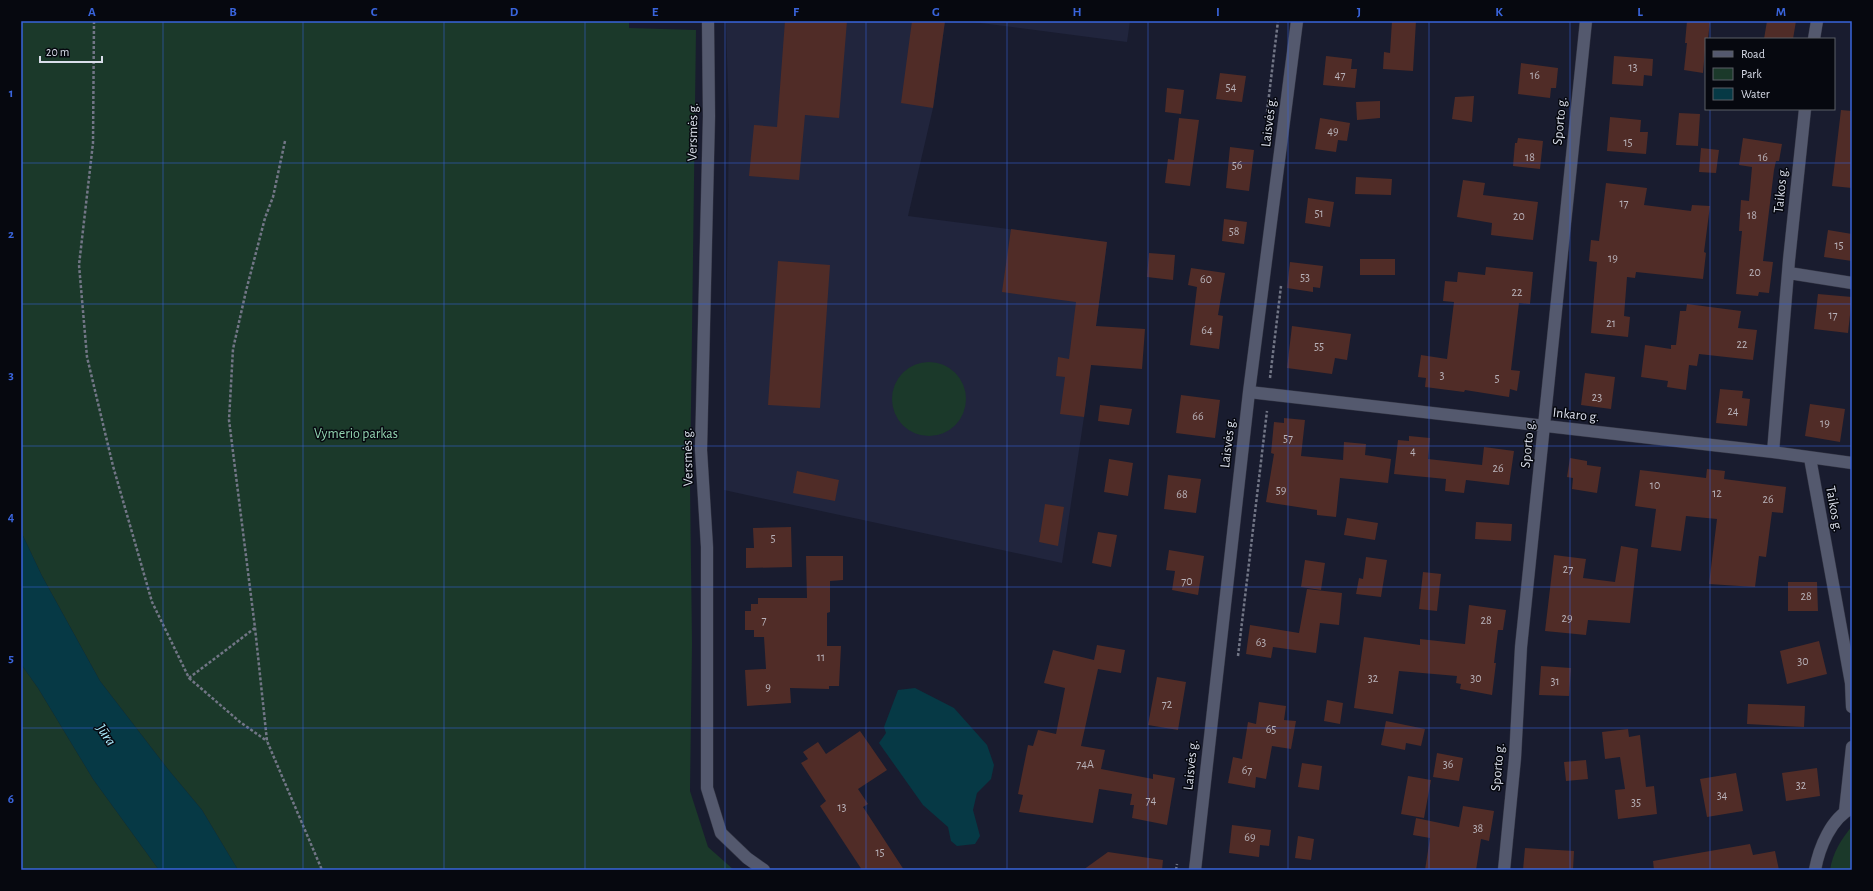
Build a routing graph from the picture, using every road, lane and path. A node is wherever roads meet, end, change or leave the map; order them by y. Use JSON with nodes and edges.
{"nodes":[{"id":1,"x":94,"y":21,"type":"edge"},
{"id":2,"x":708,"y":21,"type":"edge"},
{"id":3,"x":1297,"y":21,"type":"edge"},
{"id":4,"x":1586,"y":21,"type":"edge"},
{"id":5,"x":1817,"y":21,"type":"edge"},
{"id":6,"x":1814,"y":38,"type":"edge"},
{"id":7,"x":1805,"y":110,"type":"edge"},
{"id":8,"x":285,"y":141,"type":"dead end"},
{"id":9,"x":1789,"y":273,"type":"junction"},
{"id":10,"x":1282,"y":279,"type":"dead end"},
{"id":11,"x":1852,"y":283,"type":"edge"},
{"id":12,"x":1249,"y":392,"type":"junction"},
{"id":13,"x":1268,"y":395,"type":"junction"},
{"id":14,"x":1545,"y":427,"type":"junction"},
{"id":15,"x":1773,"y":452,"type":"junction"},
{"id":16,"x":1810,"y":458,"type":"junction"},
{"id":17,"x":1852,"y":463,"type":"edge"},
{"id":18,"x":255,"y":628,"type":"junction"},
{"id":19,"x":1237,"y":659,"type":"dead end"},
{"id":20,"x":188,"y":678,"type":"junction"},
{"id":21,"x":1852,"y":707,"type":"edge"},
{"id":22,"x":268,"y":741,"type":"junction"},
{"id":23,"x":1852,"y":747,"type":"edge"},
{"id":24,"x":1849,"y":809,"type":"edge"},
{"id":25,"x":322,"y":870,"type":"edge"},
{"id":26,"x":764,"y":870,"type":"edge"},
{"id":27,"x":1195,"y":870,"type":"edge"},
{"id":28,"x":1504,"y":870,"type":"edge"},
{"id":29,"x":1814,"y":870,"type":"edge"}],
"edges":[{"from":1,"to":20,"type":"path"},
{"from":2,"to":26,"type":"street","name":"Versmės g."},
{"from":3,"to":12,"type":"street","name":"Laisvės g."},
{"from":4,"to":14,"type":"street","name":"Sporto g."},
{"from":5,"to":6,"type":"street"},
{"from":7,"to":9,"type":"street","name":"Taikos g."},
{"from":8,"to":18,"type":"path"},
{"from":9,"to":11,"type":"street"},
{"from":9,"to":15,"type":"street","name":"Taikos g."},
{"from":10,"to":13,"type":"path"},
{"from":12,"to":13,"type":"street","name":"Inkaro g."},
{"from":12,"to":27,"type":"street","name":"Laisvės g."},
{"from":13,"to":14,"type":"street","name":"Inkaro g."},
{"from":13,"to":19,"type":"path"},
{"from":14,"to":15,"type":"street","name":"Inkaro g."},
{"from":14,"to":28,"type":"street","name":"Sporto g."},
{"from":15,"to":16,"type":"street","name":"Inkaro g."},
{"from":16,"to":17,"type":"street","name":"Inkaro g."},
{"from":16,"to":21,"type":"street","name":"Taikos g."},
{"from":18,"to":20,"type":"path"},
{"from":18,"to":22,"type":"path"},
{"from":20,"to":22,"type":"path"},
{"from":22,"to":25,"type":"path"},
{"from":23,"to":24,"type":"street"},
{"from":24,"to":29,"type":"street"}]}
